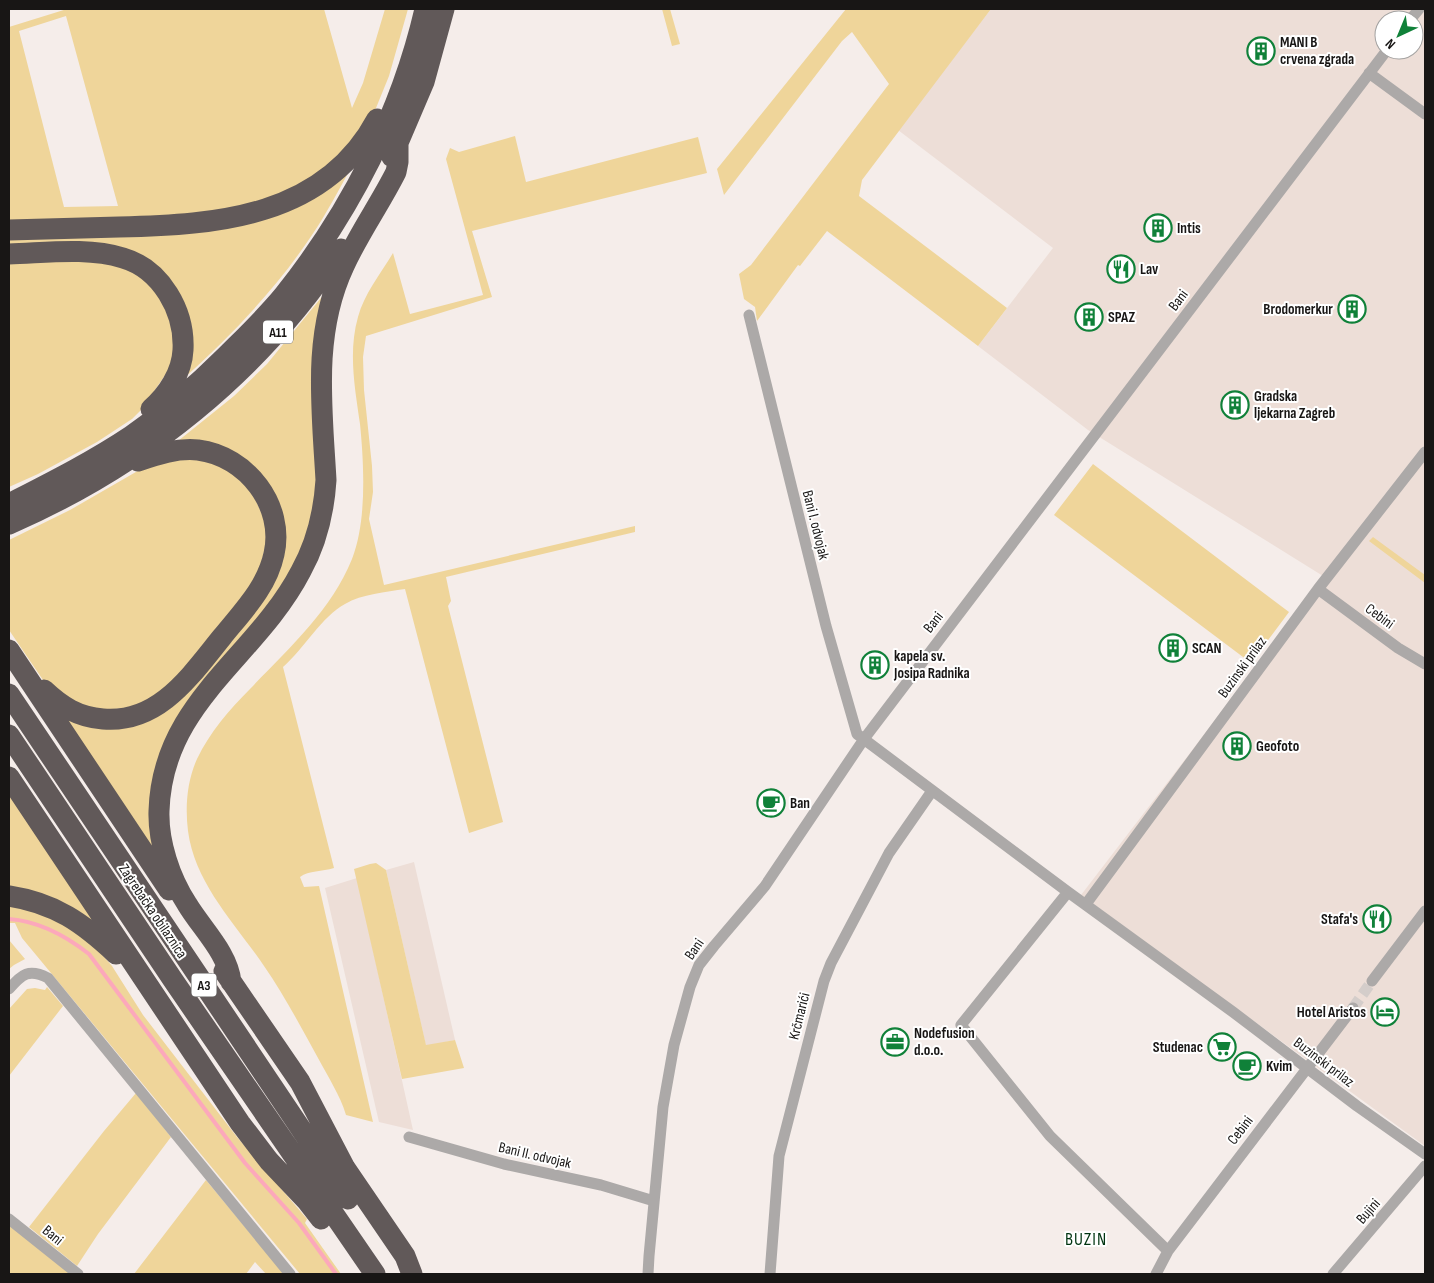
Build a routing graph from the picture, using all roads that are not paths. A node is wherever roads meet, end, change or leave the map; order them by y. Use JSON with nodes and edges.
{"nodes":[{"id":1,"x":444,"y":9,"type":"edge"},
{"id":2,"x":423,"y":17,"type":"edge"},
{"id":3,"x":1379,"y":60,"type":"edge"},
{"id":4,"x":1369,"y":73,"type":"junction"},
{"id":5,"x":1425,"y":114,"type":"edge"},
{"id":6,"x":398,"y":145,"type":"junction"},
{"id":7,"x":9,"y":230,"type":"edge"},
{"id":8,"x":9,"y":254,"type":"edge"},
{"id":9,"x":749,"y":315,"type":"dead end"},
{"id":10,"x":1425,"y":452,"type":"edge"},
{"id":11,"x":102,"y":465,"type":"junction"},
{"id":12,"x":11,"y":516,"type":"edge"},
{"id":13,"x":1318,"y":589,"type":"junction"},
{"id":14,"x":12,"y":655,"type":"edge"},
{"id":15,"x":1425,"y":664,"type":"edge"},
{"id":16,"x":9,"y":694,"type":"edge"},
{"id":17,"x":9,"y":734,"type":"edge"},
{"id":18,"x":864,"y":739,"type":"junction"},
{"id":19,"x":9,"y":777,"type":"edge"},
{"id":20,"x":932,"y":791,"type":"junction"},
{"id":21,"x":1068,"y":892,"type":"junction"},
{"id":22,"x":9,"y":896,"type":"edge"},
{"id":23,"x":1086,"y":904,"type":"junction"},
{"id":24,"x":1425,"y":911,"type":"edge"},
{"id":25,"x":1372,"y":981,"type":"tunnel mouth"},
{"id":26,"x":231,"y":982,"type":"junction"},
{"id":27,"x":9,"y":989,"type":"edge"},
{"id":28,"x":162,"y":1008,"type":"junction"},
{"id":29,"x":1353,"y":1008,"type":"tunnel mouth"},
{"id":30,"x":1306,"y":1067,"type":"junction"},
{"id":31,"x":409,"y":1137,"type":"dead end"},
{"id":32,"x":1425,"y":1154,"type":"edge"},
{"id":33,"x":1425,"y":1166,"type":"edge"},
{"id":34,"x":654,"y":1201,"type":"junction"},
{"id":35,"x":9,"y":1218,"type":"edge"},
{"id":36,"x":1168,"y":1251,"type":"junction"},
{"id":37,"x":78,"y":1274,"type":"edge"},
{"id":38,"x":290,"y":1274,"type":"edge"},
{"id":39,"x":359,"y":1274,"type":"edge"},
{"id":40,"x":375,"y":1274,"type":"edge"},
{"id":41,"x":402,"y":1274,"type":"edge"},
{"id":42,"x":412,"y":1274,"type":"edge"},
{"id":43,"x":648,"y":1274,"type":"edge"},
{"id":44,"x":770,"y":1274,"type":"edge"},
{"id":45,"x":1156,"y":1274,"type":"edge"},
{"id":46,"x":1333,"y":1274,"type":"edge"}],
"edges":[{"from":1,"to":6,"type":"highway","number":"A11"},
{"from":2,"to":7,"type":"highway"},
{"from":2,"to":11,"type":"highway","number":"A11"},
{"from":3,"to":4,"type":"street","name":"Bani"},
{"from":4,"to":5,"type":"street"},
{"from":4,"to":18,"type":"street","name":"Bani"},
{"from":6,"to":11,"type":"highway","number":"A11"},
{"from":6,"to":26,"type":"highway"},
{"from":8,"to":11,"type":"highway"},
{"from":9,"to":18,"type":"street","name":"Bani I. odvojak"},
{"from":10,"to":13,"type":"street","name":"Buzinski prilaz"},
{"from":11,"to":12,"type":"highway","number":"A11"},
{"from":11,"to":14,"type":"highway"},
{"from":13,"to":15,"type":"street","name":"Cebini"},
{"from":13,"to":23,"type":"street","name":"Buzinski prilaz"},
{"from":14,"to":26,"type":"highway"},
{"from":16,"to":41,"type":"highway","name":"Zagrebačka obilaznica","number":"A3"},
{"from":17,"to":40,"type":"highway","name":"Zagrebačka obilaznica","number":"A3"},
{"from":18,"to":20,"type":"street","name":"Buzinski prilaz"},
{"from":18,"to":34,"type":"street","name":"Bani"},
{"from":19,"to":28,"type":"highway"},
{"from":20,"to":21,"type":"street","name":"Buzinski prilaz"},
{"from":20,"to":44,"type":"street","name":"Krčmarići"},
{"from":21,"to":23,"type":"street","name":"Buzinski prilaz"},
{"from":21,"to":36,"type":"street"},
{"from":22,"to":28,"type":"highway"},
{"from":23,"to":30,"type":"street","name":"Buzinski prilaz"},
{"from":24,"to":25,"type":"street"},
{"from":26,"to":42,"type":"highway"},
{"from":27,"to":38,"type":"street"},
{"from":28,"to":39,"type":"highway"},
{"from":29,"to":30,"type":"street","name":"Cebini"},
{"from":30,"to":32,"type":"street","name":"Buzinski prilaz"},
{"from":30,"to":36,"type":"street","name":"Cebini"},
{"from":31,"to":34,"type":"street","name":"Bani II. odvojak"},
{"from":33,"to":46,"type":"street","name":"Bujini"},
{"from":34,"to":43,"type":"street","name":"Bani"},
{"from":35,"to":37,"type":"street","name":"Bani"},
{"from":36,"to":45,"type":"street","name":"Cebini"}]}
